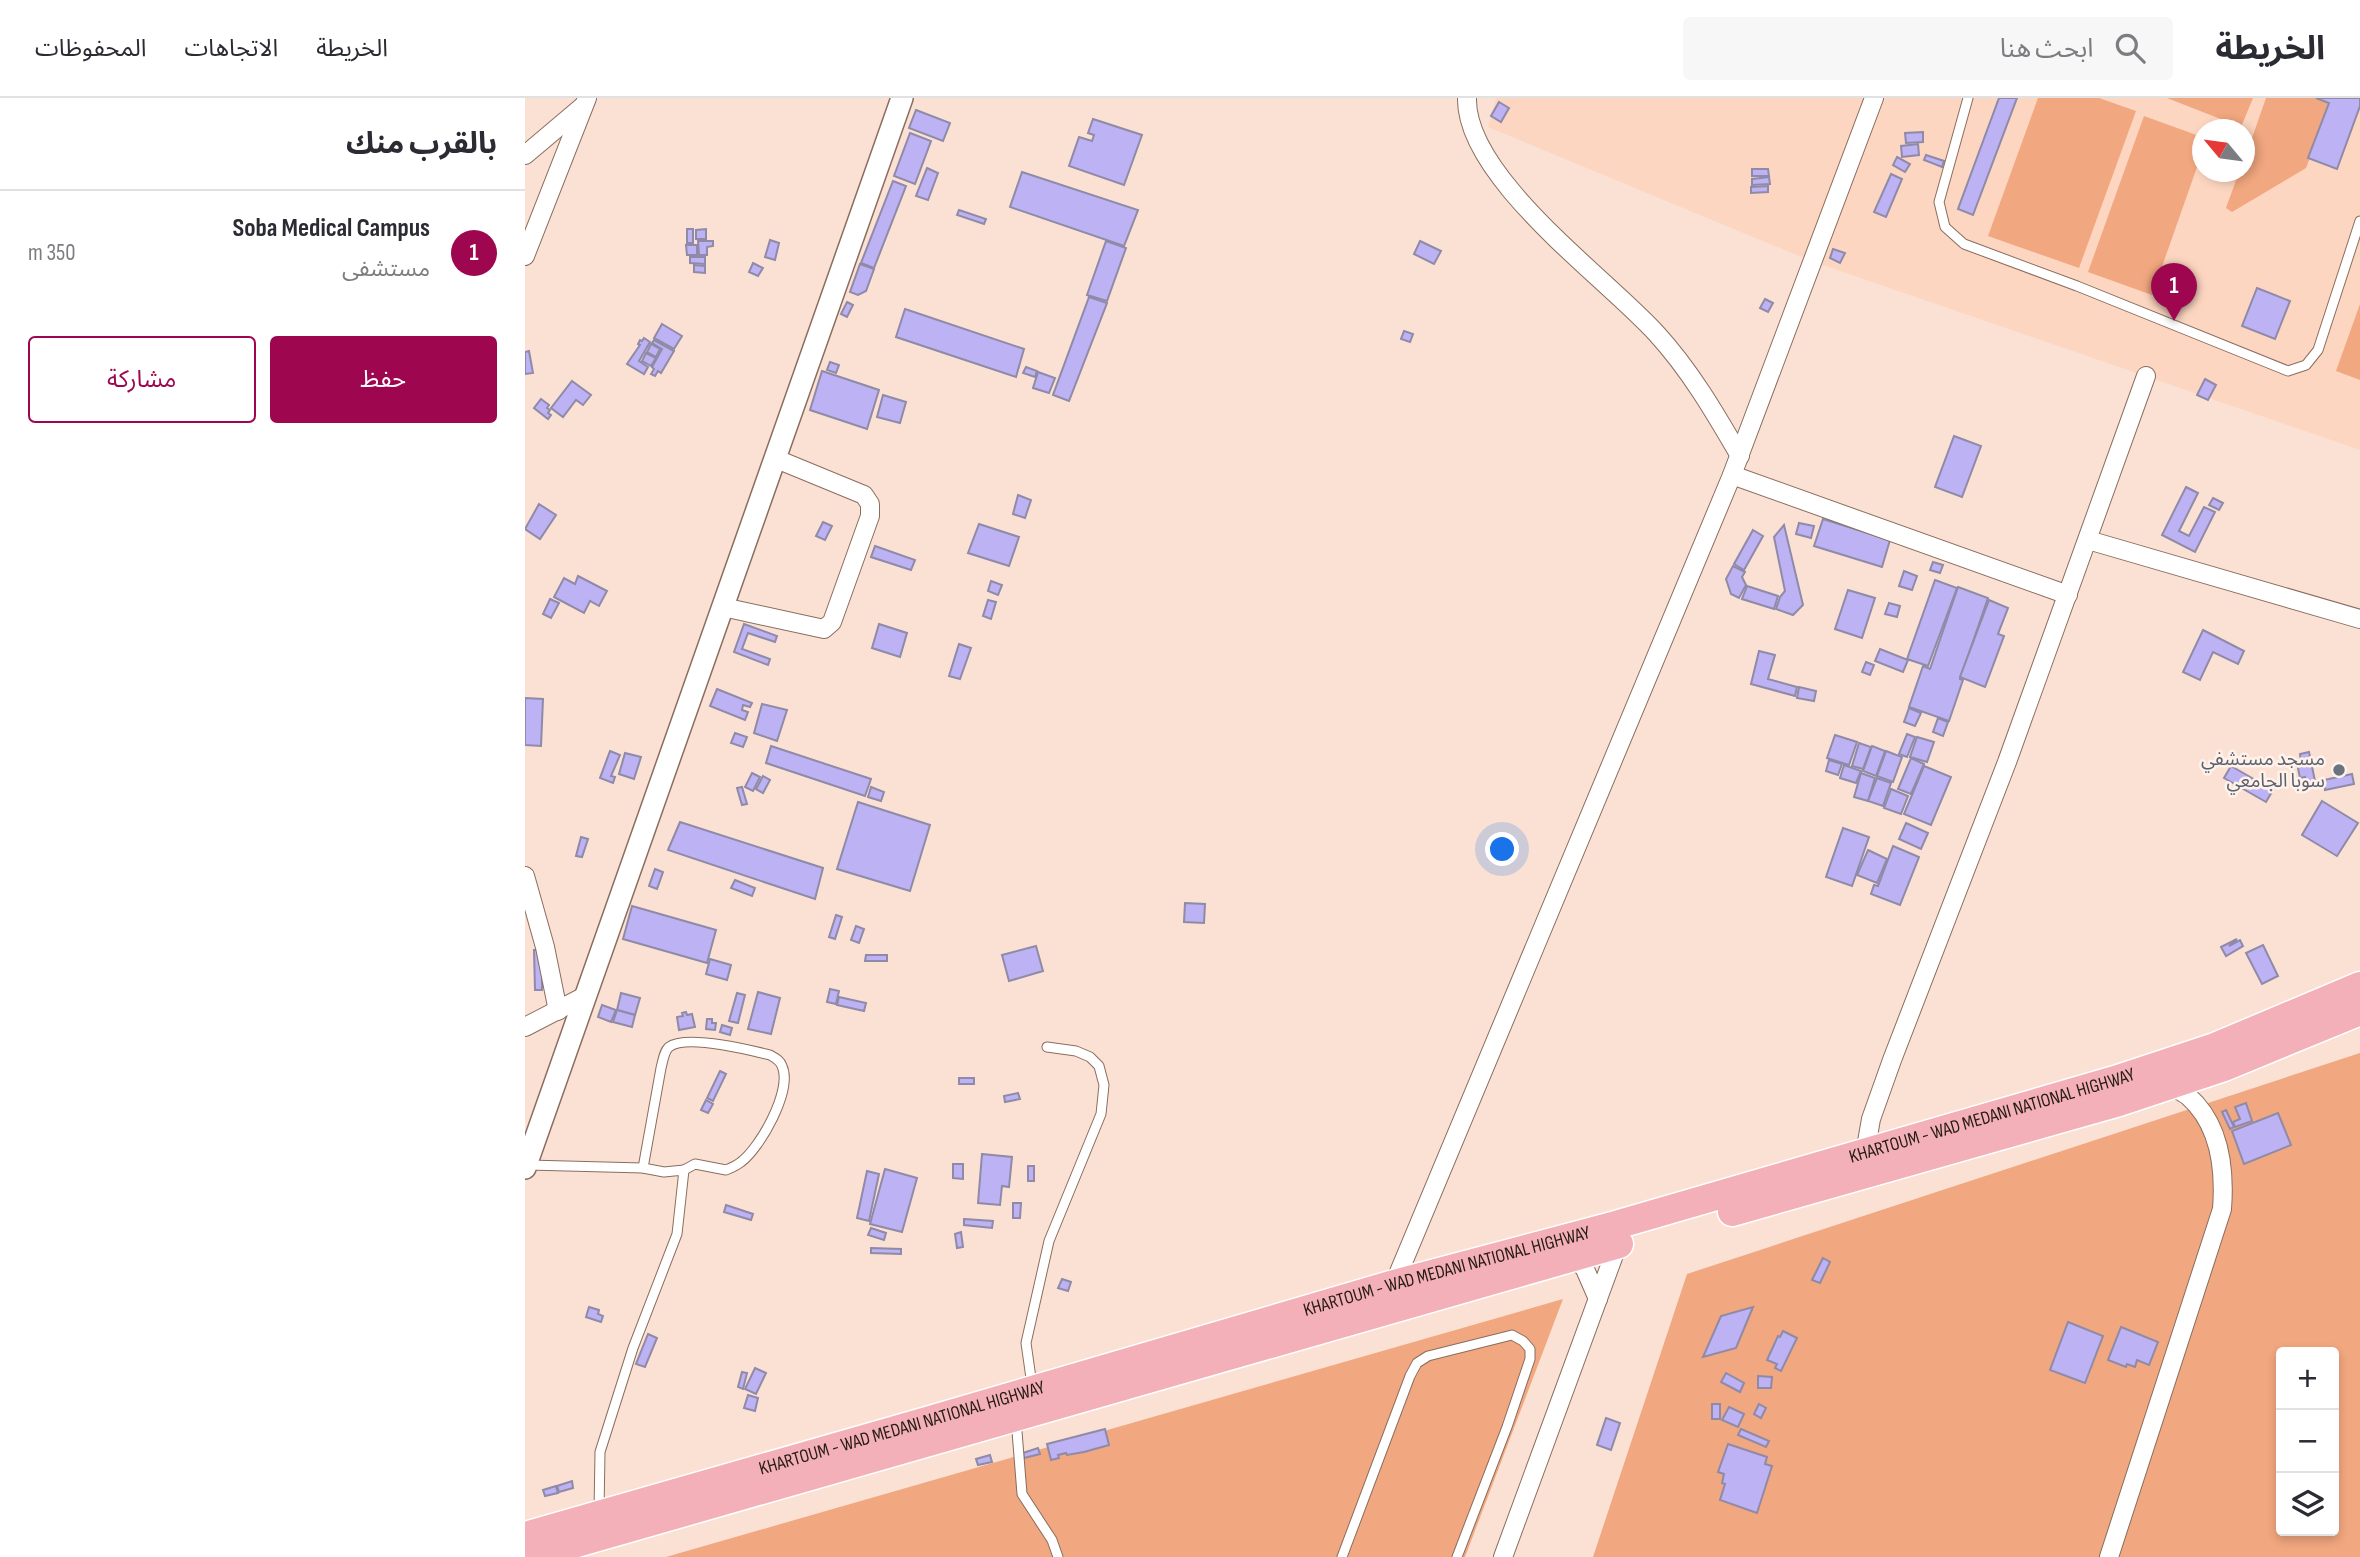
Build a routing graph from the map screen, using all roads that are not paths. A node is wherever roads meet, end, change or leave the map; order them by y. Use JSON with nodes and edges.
{"nodes":[{"id":1,"x":902,"y":98,"type":"edge"},
{"id":2,"x":1467,"y":98,"type":"edge"},
{"id":3,"x":1874,"y":98,"type":"edge"},
{"id":4,"x":1968,"y":98,"type":"edge"},
{"id":5,"x":586,"y":101,"type":"edge"},
{"id":6,"x":525,"y":155,"type":"edge"},
{"id":7,"x":2360,"y":221,"type":"edge"},
{"id":8,"x":525,"y":257,"type":"edge"},
{"id":9,"x":2146,"y":376,"type":"dead end"},
{"id":10,"x":1739,"y":456,"type":"junction"},
{"id":11,"x":775,"y":458,"type":"junction"},
{"id":12,"x":1732,"y":475,"type":"junction"},
{"id":13,"x":2088,"y":540,"type":"junction"},
{"id":14,"x":2068,"y":595,"type":"junction"},
{"id":15,"x":723,"y":607,"type":"junction"},
{"id":16,"x":2360,"y":618,"type":"edge"},
{"id":17,"x":525,"y":876,"type":"edge"},
{"id":18,"x":2360,"y":986,"type":"edge"},
{"id":19,"x":587,"y":995,"type":"junction"},
{"id":20,"x":558,"y":1010,"type":"junction"},
{"id":21,"x":2360,"y":1011,"type":"edge"},
{"id":22,"x":525,"y":1027,"type":"edge"},
{"id":23,"x":1047,"y":1047,"type":"dead end"},
{"id":24,"x":2212,"y":1071,"type":"junction"},
{"id":25,"x":2169,"y":1085,"type":"junction"},
{"id":26,"x":2203,"y":1114,"type":"junction"},
{"id":27,"x":1864,"y":1162,"type":"junction"},
{"id":28,"x":526,"y":1166,"type":"edge"},
{"id":29,"x":643,"y":1168,"type":"junction"},
{"id":30,"x":684,"y":1170,"type":"junction"},
{"id":31,"x":1618,"y":1244,"type":"junction"},
{"id":32,"x":1570,"y":1258,"type":"junction"},
{"id":33,"x":1394,"y":1284,"type":"junction"},
{"id":34,"x":1598,"y":1299,"type":"junction"},
{"id":35,"x":1033,"y":1390,"type":"junction"},
{"id":36,"x":1016,"y":1417,"type":"junction"},
{"id":37,"x":599,"y":1514,"type":"junction"},
{"id":38,"x":525,"y":1536,"type":"edge"},
{"id":39,"x":528,"y":1557,"type":"edge"},
{"id":40,"x":1058,"y":1557,"type":"edge"},
{"id":41,"x":1342,"y":1557,"type":"edge"},
{"id":42,"x":1457,"y":1557,"type":"edge"},
{"id":43,"x":1503,"y":1557,"type":"edge"},
{"id":44,"x":2109,"y":1557,"type":"edge"}],
"edges":[{"from":1,"to":11,"type":"street"},
{"from":2,"to":10,"type":"street"},
{"from":3,"to":10,"type":"street"},
{"from":4,"to":7,"type":"lane"},
{"from":5,"to":6,"type":"street"},
{"from":5,"to":8,"type":"street"},
{"from":9,"to":13,"type":"street"},
{"from":10,"to":12,"type":"street"},
{"from":11,"to":15,"type":"street"},
{"from":11,"to":15,"type":"street"},
{"from":12,"to":14,"type":"street"},
{"from":12,"to":33,"type":"street"},
{"from":13,"to":14,"type":"street"},
{"from":13,"to":16,"type":"street"},
{"from":14,"to":27,"type":"street"},
{"from":15,"to":19,"type":"street"},
{"from":17,"to":20,"type":"street"},
{"from":18,"to":27,"type":"highway","name":"KHARTOUM - WAD MEDANI NATIONAL HIGHWAY"},
{"from":19,"to":20,"type":"street"},
{"from":19,"to":28,"type":"street"},
{"from":20,"to":22,"type":"street"},
{"from":21,"to":24,"type":"highway","name":"KHARTOUM - WAD MEDANI NATIONAL HIGHWAY"},
{"from":23,"to":35,"type":"lane"},
{"from":24,"to":25,"type":"highway","name":"KHARTOUM - WAD MEDANI NATIONAL HIGHWAY"},
{"from":24,"to":26,"type":"street"},
{"from":25,"to":26,"type":"street"},
{"from":25,"to":27,"type":"highway","name":"KHARTOUM - WAD MEDANI NATIONAL HIGHWAY"},
{"from":26,"to":44,"type":"street"},
{"from":27,"to":31,"type":"highway","name":"KHARTOUM - WAD MEDANI NATIONAL HIGHWAY"},
{"from":27,"to":33,"type":"highway","name":"KHARTOUM - WAD MEDANI NATIONAL HIGHWAY"},
{"from":28,"to":29,"type":"lane"},
{"from":29,"to":30,"type":"lane"},
{"from":29,"to":30,"type":"lane"},
{"from":30,"to":37,"type":"lane"},
{"from":31,"to":32,"type":"highway","name":"KHARTOUM - WAD MEDANI NATIONAL HIGHWAY"},
{"from":31,"to":34,"type":"street"},
{"from":32,"to":34,"type":"street"},
{"from":32,"to":36,"type":"highway","name":"KHARTOUM - WAD MEDANI NATIONAL HIGHWAY"},
{"from":33,"to":35,"type":"highway","name":"KHARTOUM - WAD MEDANI NATIONAL HIGHWAY"},
{"from":34,"to":43,"type":"street"},
{"from":35,"to":37,"type":"highway","name":"KHARTOUM - WAD MEDANI NATIONAL HIGHWAY"},
{"from":36,"to":39,"type":"highway","name":"KHARTOUM - WAD MEDANI NATIONAL HIGHWAY"},
{"from":36,"to":40,"type":"lane"},
{"from":37,"to":38,"type":"highway","name":"KHARTOUM - WAD MEDANI NATIONAL HIGHWAY"},
{"from":41,"to":42,"type":"lane"}]}
